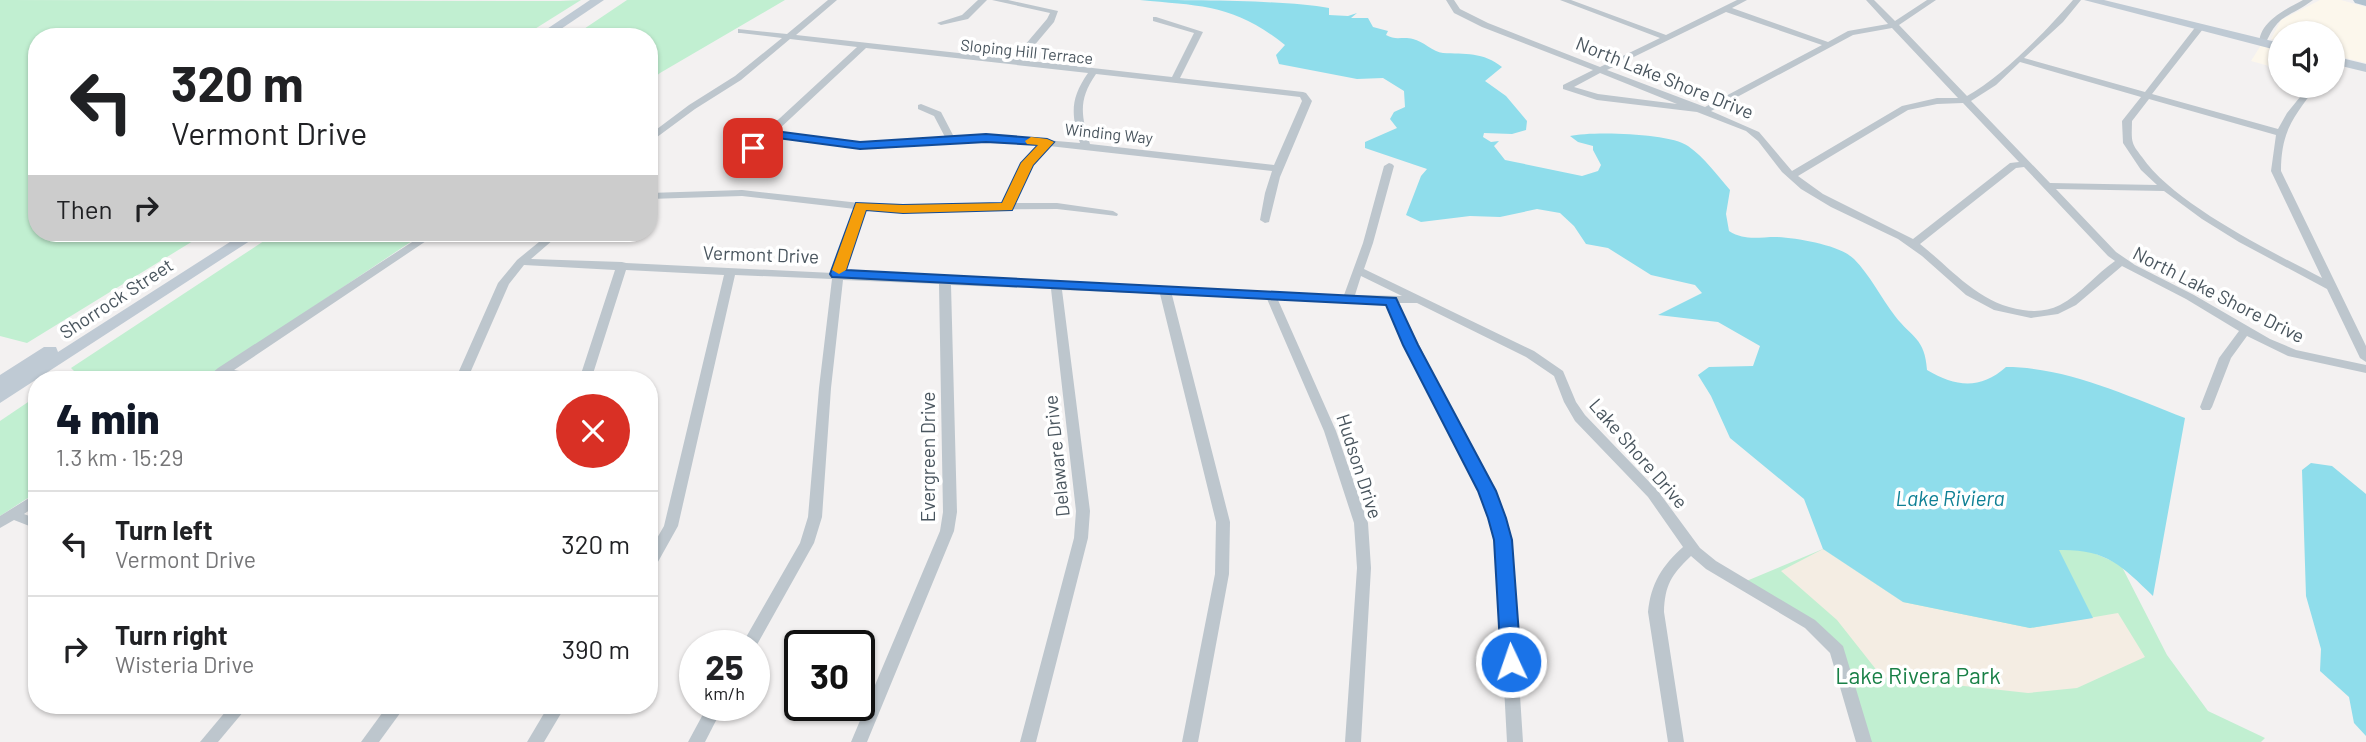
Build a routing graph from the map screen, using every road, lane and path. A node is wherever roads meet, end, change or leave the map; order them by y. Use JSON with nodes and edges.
{"nodes":[{"id":1,"x":598,"y":0,"type":"edge"},
{"id":2,"x":610,"y":0,"type":"edge"},
{"id":3,"x":833,"y":0,"type":"edge"},
{"id":4,"x":983,"y":0,"type":"edge"},
{"id":5,"x":996,"y":0,"type":"edge"},
{"id":6,"x":1450,"y":0,"type":"edge"},
{"id":7,"x":1564,"y":0,"type":"edge"},
{"id":8,"x":1591,"y":0,"type":"edge"},
{"id":9,"x":1743,"y":0,"type":"edge"},
{"id":10,"x":1870,"y":0,"type":"edge"},
{"id":11,"x":1932,"y":0,"type":"edge"},
{"id":12,"x":2077,"y":0,"type":"edge"},
{"id":13,"x":2090,"y":0,"type":"edge"},
{"id":14,"x":2309,"y":0,"type":"edge"},
{"id":15,"x":2359,"y":0,"type":"edge"},
{"id":16,"x":2366,"y":2,"type":"edge"},
{"id":17,"x":1579,"y":6,"type":"junction"},
{"id":18,"x":1726,"y":9,"type":"junction"},
{"id":19,"x":1156,"y":19,"type":"dead end"},
{"id":20,"x":941,"y":23,"type":"dead end"},
{"id":21,"x":1895,"y":25,"type":"junction"},
{"id":22,"x":2200,"y":27,"type":"junction"},
{"id":23,"x":555,"y":28,"type":"edge"},
{"id":24,"x":568,"y":28,"type":"edge"},
{"id":25,"x":741,"y":31,"type":"dead end"},
{"id":26,"x":789,"y":37,"type":"junction"},
{"id":27,"x":1668,"y":38,"type":"junction"},
{"id":28,"x":2262,"y":43,"type":"junction"},
{"id":29,"x":2268,"y":44,"type":"edge"},
{"id":30,"x":1830,"y":45,"type":"junction"},
{"id":31,"x":863,"y":46,"type":"junction"},
{"id":32,"x":2018,"y":59,"type":"junction"},
{"id":33,"x":2345,"y":63,"type":"edge"},
{"id":34,"x":1015,"y":64,"type":"junction"},
{"id":35,"x":2366,"y":68,"type":"edge"},
{"id":36,"x":1600,"y":69,"type":"junction"},
{"id":37,"x":1093,"y":72,"type":"junction"},
{"id":38,"x":1175,"y":80,"type":"junction"},
{"id":39,"x":2147,"y":95,"type":"junction"},
{"id":40,"x":2304,"y":98,"type":"edge"},
{"id":41,"x":1966,"y":100,"type":"junction"},
{"id":42,"x":921,"y":107,"type":"dead end"},
{"id":43,"x":1706,"y":110,"type":"junction"},
{"id":44,"x":2280,"y":132,"type":"junction"},
{"id":45,"x":658,"y":133,"type":"edge"},
{"id":46,"x":767,"y":133,"type":"junction"},
{"id":47,"x":951,"y":139,"type":"junction"},
{"id":48,"x":1047,"y":142,"type":"junction"},
{"id":49,"x":1086,"y":146,"type":"junction"},
{"id":50,"x":742,"y":159,"type":"dead end"},
{"id":51,"x":2025,"y":164,"type":"junction"},
{"id":52,"x":1389,"y":166,"type":"dead end"},
{"id":53,"x":1279,"y":169,"type":"junction"},
{"id":54,"x":1791,"y":176,"type":"junction"},
{"id":55,"x":2047,"y":186,"type":"junction"},
{"id":56,"x":2166,"y":188,"type":"junction"},
{"id":57,"x":658,"y":196,"type":"edge"},
{"id":58,"x":861,"y":206,"type":"junction"},
{"id":59,"x":1007,"y":207,"type":"junction"},
{"id":60,"x":1113,"y":214,"type":"dead end"},
{"id":61,"x":1265,"y":220,"type":"dead end"},
{"id":62,"x":222,"y":242,"type":"edge"},
{"id":63,"x":240,"y":242,"type":"edge"},
{"id":64,"x":419,"y":242,"type":"edge"},
{"id":65,"x":544,"y":242,"type":"edge"},
{"id":66,"x":1913,"y":244,"type":"junction"},
{"id":67,"x":2122,"y":261,"type":"junction"},
{"id":68,"x":521,"y":262,"type":"junction"},
{"id":69,"x":622,"y":265,"type":"junction"},
{"id":70,"x":731,"y":270,"type":"junction"},
{"id":71,"x":1359,"y":271,"type":"junction"},
{"id":72,"x":838,"y":274,"type":"junction"},
{"id":73,"x":945,"y":280,"type":"junction"},
{"id":74,"x":1056,"y":286,"type":"junction"},
{"id":75,"x":2331,"y":287,"type":"junction"},
{"id":76,"x":1165,"y":291,"type":"junction"},
{"id":77,"x":1271,"y":296,"type":"junction"},
{"id":78,"x":1348,"y":298,"type":"junction"},
{"id":79,"x":1419,"y":300,"type":"junction"},
{"id":80,"x":1391,"y":301,"type":"junction"},
{"id":81,"x":117,"y":322,"type":"junction"},
{"id":82,"x":2245,"y":330,"type":"junction"},
{"id":83,"x":2365,"y":356,"type":"edge"},
{"id":84,"x":2366,"y":369,"type":"edge"},
{"id":85,"x":41,"y":371,"type":"edge"},
{"id":86,"x":224,"y":371,"type":"edge"},
{"id":87,"x":465,"y":371,"type":"edge"},
{"id":88,"x":588,"y":371,"type":"edge"},
{"id":89,"x":28,"y":379,"type":"edge"},
{"id":90,"x":0,"y":385,"type":"edge"},
{"id":91,"x":0,"y":397,"type":"edge"},
{"id":92,"x":2206,"y":407,"type":"dead end"},
{"id":93,"x":28,"y":504,"type":"edge"},
{"id":94,"x":15,"y":513,"type":"junction"},
{"id":95,"x":28,"y":521,"type":"edge"},
{"id":96,"x":0,"y":523,"type":"edge"},
{"id":97,"x":1692,"y":547,"type":"junction"},
{"id":98,"x":658,"y":549,"type":"edge"},
{"id":99,"x":759,"y":630,"type":"edge"},
{"id":100,"x":233,"y":714,"type":"edge"},
{"id":101,"x":391,"y":714,"type":"edge"},
{"id":102,"x":552,"y":714,"type":"edge"},
{"id":103,"x":707,"y":721,"type":"edge"},
{"id":104,"x":208,"y":742,"type":"edge"},
{"id":105,"x":369,"y":742,"type":"edge"},
{"id":106,"x":535,"y":742,"type":"edge"},
{"id":107,"x":696,"y":742,"type":"edge"},
{"id":108,"x":859,"y":742,"type":"edge"},
{"id":109,"x":1028,"y":742,"type":"edge"},
{"id":110,"x":1190,"y":742,"type":"edge"},
{"id":111,"x":1353,"y":742,"type":"edge"},
{"id":112,"x":1515,"y":742,"type":"edge"},
{"id":113,"x":1676,"y":742,"type":"edge"},
{"id":114,"x":1864,"y":742,"type":"edge"}],
"edges":[{"from":1,"to":23,"type":"main road"},
{"from":2,"to":24,"type":"main road"},
{"from":3,"to":26,"type":"street"},
{"from":4,"to":20,"type":"street"},
{"from":5,"to":34,"type":"street"},
{"from":6,"to":36,"type":"street","name":"North Lake Shore Drive"},
{"from":7,"to":17,"type":"street"},
{"from":8,"to":17,"type":"street"},
{"from":9,"to":18,"type":"street"},
{"from":10,"to":21,"type":"street"},
{"from":11,"to":21,"type":"street"},
{"from":12,"to":32,"type":"street"},
{"from":13,"to":22,"type":"main road"},
{"from":14,"to":28,"type":"street"},
{"from":15,"to":16,"type":"main road"},
{"from":17,"to":27,"type":"street"},
{"from":18,"to":27,"type":"street"},
{"from":18,"to":30,"type":"street"},
{"from":19,"to":38,"type":"street"},
{"from":21,"to":30,"type":"street"},
{"from":21,"to":41,"type":"street"},
{"from":22,"to":28,"type":"main road"},
{"from":22,"to":39,"type":"street"},
{"from":25,"to":26,"type":"street","name":"Sloping Hill Terrace"},
{"from":26,"to":31,"type":"street","name":"Sloping Hill Terrace"},
{"from":26,"to":45,"type":"street"},
{"from":27,"to":36,"type":"street"},
{"from":28,"to":29,"type":"main road"},
{"from":30,"to":43,"type":"street"},
{"from":31,"to":34,"type":"street","name":"Sloping Hill Terrace"},
{"from":31,"to":46,"type":"street"},
{"from":32,"to":39,"type":"street"},
{"from":32,"to":41,"type":"street"},
{"from":33,"to":35,"type":"main road"},
{"from":34,"to":37,"type":"street","name":"Sloping Hill Terrace"},
{"from":36,"to":43,"type":"street","name":"North Lake Shore Drive"},
{"from":36,"to":43,"type":"street"},
{"from":37,"to":38,"type":"street","name":"Sloping Hill Terrace"},
{"from":37,"to":49,"type":"street"},
{"from":38,"to":53,"type":"street","name":"Sloping Hill Terrace"},
{"from":39,"to":44,"type":"street"},
{"from":39,"to":56,"type":"street"},
{"from":40,"to":44,"type":"street"},
{"from":41,"to":51,"type":"street"},
{"from":41,"to":54,"type":"street"},
{"from":42,"to":47,"type":"street"},
{"from":43,"to":54,"type":"street","name":"North Lake Shore Drive"},
{"from":44,"to":75,"type":"street"},
{"from":46,"to":47,"type":"street","name":"Winding Way"},
{"from":46,"to":50,"type":"street"},
{"from":47,"to":48,"type":"street","name":"Winding Way"},
{"from":48,"to":49,"type":"street","name":"Winding Way"},
{"from":48,"to":59,"type":"street"},
{"from":49,"to":53,"type":"street","name":"Winding Way"},
{"from":51,"to":55,"type":"street"},
{"from":51,"to":66,"type":"street"},
{"from":52,"to":71,"type":"street"},
{"from":53,"to":61,"type":"street"},
{"from":54,"to":66,"type":"street","name":"North Lake Shore Drive"},
{"from":55,"to":56,"type":"street"},
{"from":55,"to":67,"type":"street"},
{"from":56,"to":75,"type":"street"},
{"from":57,"to":58,"type":"street"},
{"from":58,"to":59,"type":"street"},
{"from":58,"to":72,"type":"street"},
{"from":59,"to":60,"type":"street"},
{"from":62,"to":90,"type":"main road","name":"Shorrock Street"},
{"from":63,"to":81,"type":"main road","name":"Shorrock Street"},
{"from":64,"to":86,"type":"street"},
{"from":65,"to":68,"type":"street"},
{"from":66,"to":67,"type":"street","name":"North Lake Shore Drive"},
{"from":67,"to":82,"type":"street","name":"North Lake Shore Drive"},
{"from":68,"to":69,"type":"street","name":"Vermont Drive"},
{"from":68,"to":87,"type":"street"},
{"from":69,"to":70,"type":"street","name":"Vermont Drive"},
{"from":69,"to":88,"type":"street"},
{"from":70,"to":72,"type":"street","name":"Vermont Drive"},
{"from":70,"to":98,"type":"street"},
{"from":71,"to":78,"type":"street"},
{"from":71,"to":79,"type":"street","name":"Lake Shore Drive"},
{"from":72,"to":73,"type":"street","name":"Vermont Drive"},
{"from":72,"to":99,"type":"street"},
{"from":73,"to":74,"type":"street","name":"Vermont Drive"},
{"from":73,"to":108,"type":"street","name":"Evergreen Drive"},
{"from":74,"to":76,"type":"street","name":"Vermont Drive"},
{"from":74,"to":109,"type":"street","name":"Delaware Drive"},
{"from":75,"to":83,"type":"street"},
{"from":76,"to":77,"type":"street","name":"Vermont Drive"},
{"from":76,"to":110,"type":"street"},
{"from":77,"to":78,"type":"street","name":"Vermont Drive"},
{"from":77,"to":111,"type":"street","name":"Hudson Drive"},
{"from":78,"to":80,"type":"street","name":"Vermont Drive"},
{"from":79,"to":80,"type":"street","name":"Vermont Drive"},
{"from":79,"to":97,"type":"street","name":"Lake Shore Drive"},
{"from":80,"to":112,"type":"street"},
{"from":81,"to":85,"type":"main road","name":"Shorrock Street"},
{"from":81,"to":90,"type":"main road"},
{"from":82,"to":84,"type":"street","name":"North Lake Shore Drive"},
{"from":82,"to":92,"type":"street"},
{"from":89,"to":91,"type":"main road","name":"Shorrock Street"},
{"from":93,"to":94,"type":"street"},
{"from":94,"to":95,"type":"street"},
{"from":94,"to":96,"type":"street"},
{"from":97,"to":113,"type":"street"},
{"from":97,"to":114,"type":"street","name":"Lake Shore Drive"},
{"from":100,"to":104,"type":"street"},
{"from":101,"to":105,"type":"street"},
{"from":102,"to":106,"type":"street"},
{"from":103,"to":107,"type":"street"}]}
